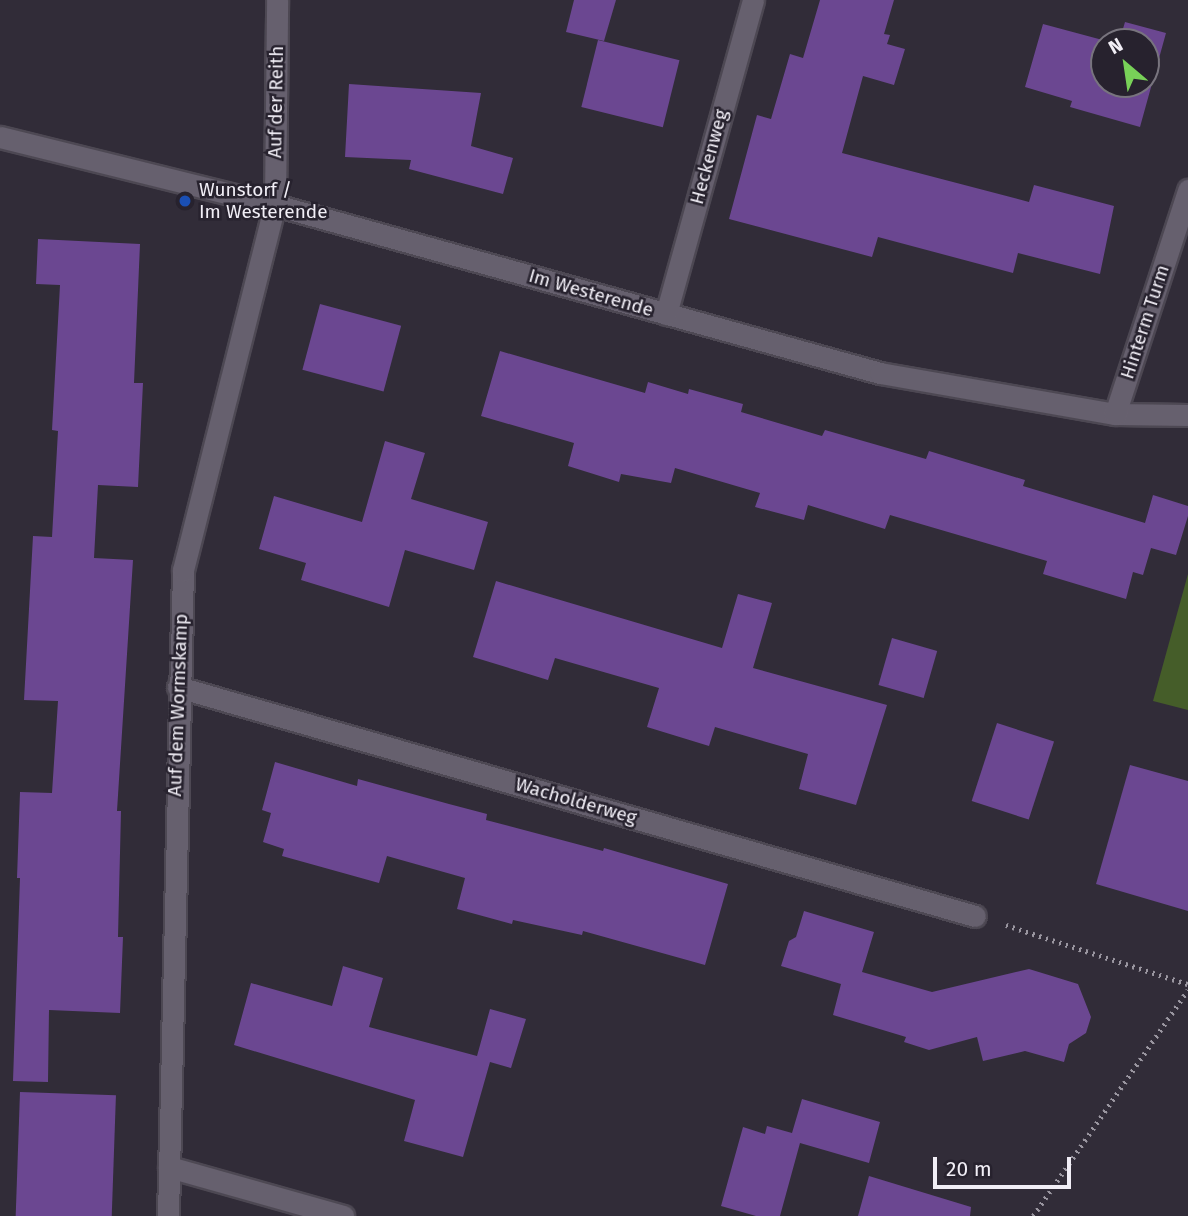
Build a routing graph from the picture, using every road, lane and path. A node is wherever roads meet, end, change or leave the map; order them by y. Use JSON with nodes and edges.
{"nodes":[{"id":1,"x":277,"y":0,"type":"edge"},
{"id":2,"x":752,"y":0,"type":"edge"},
{"id":3,"x":0,"y":137,"type":"edge"},
{"id":4,"x":1188,"y":190,"type":"edge"},
{"id":5,"x":275,"y":205,"type":"junction"},
{"id":6,"x":666,"y":314,"type":"junction"},
{"id":7,"x":1115,"y":414,"type":"junction"},
{"id":8,"x":1188,"y":415,"type":"edge"},
{"id":9,"x":178,"y":687,"type":"junction"},
{"id":10,"x":975,"y":916,"type":"joint"},
{"id":11,"x":1188,"y":984,"type":"edge"},
{"id":12,"x":1188,"y":990,"type":"edge"},
{"id":13,"x":169,"y":1167,"type":"junction"},
{"id":14,"x":168,"y":1216,"type":"edge"},
{"id":15,"x":343,"y":1216,"type":"edge"},
{"id":16,"x":1034,"y":1216,"type":"edge"}],
"edges":[{"from":1,"to":5,"type":"street","name":"Auf der Reith"},
{"from":2,"to":6,"type":"street","name":"Heckenweg"},
{"from":3,"to":5,"type":"street","name":"Im Westerende"},
{"from":4,"to":7,"type":"street","name":"Hinterm Turm"},
{"from":5,"to":6,"type":"street","name":"Im Westerende"},
{"from":5,"to":9,"type":"street","name":"Auf dem Wormskamp"},
{"from":6,"to":7,"type":"street","name":"Im Westerende"},
{"from":7,"to":8,"type":"street","name":"Im Westerende"},
{"from":9,"to":10,"type":"street","name":"Wacholderweg"},
{"from":9,"to":13,"type":"street","name":"Auf dem Wormskamp"},
{"from":10,"to":11,"type":"path"},
{"from":12,"to":16,"type":"path"},
{"from":13,"to":14,"type":"street","name":"Auf dem Wormskamp"},
{"from":13,"to":15,"type":"street"}]}
